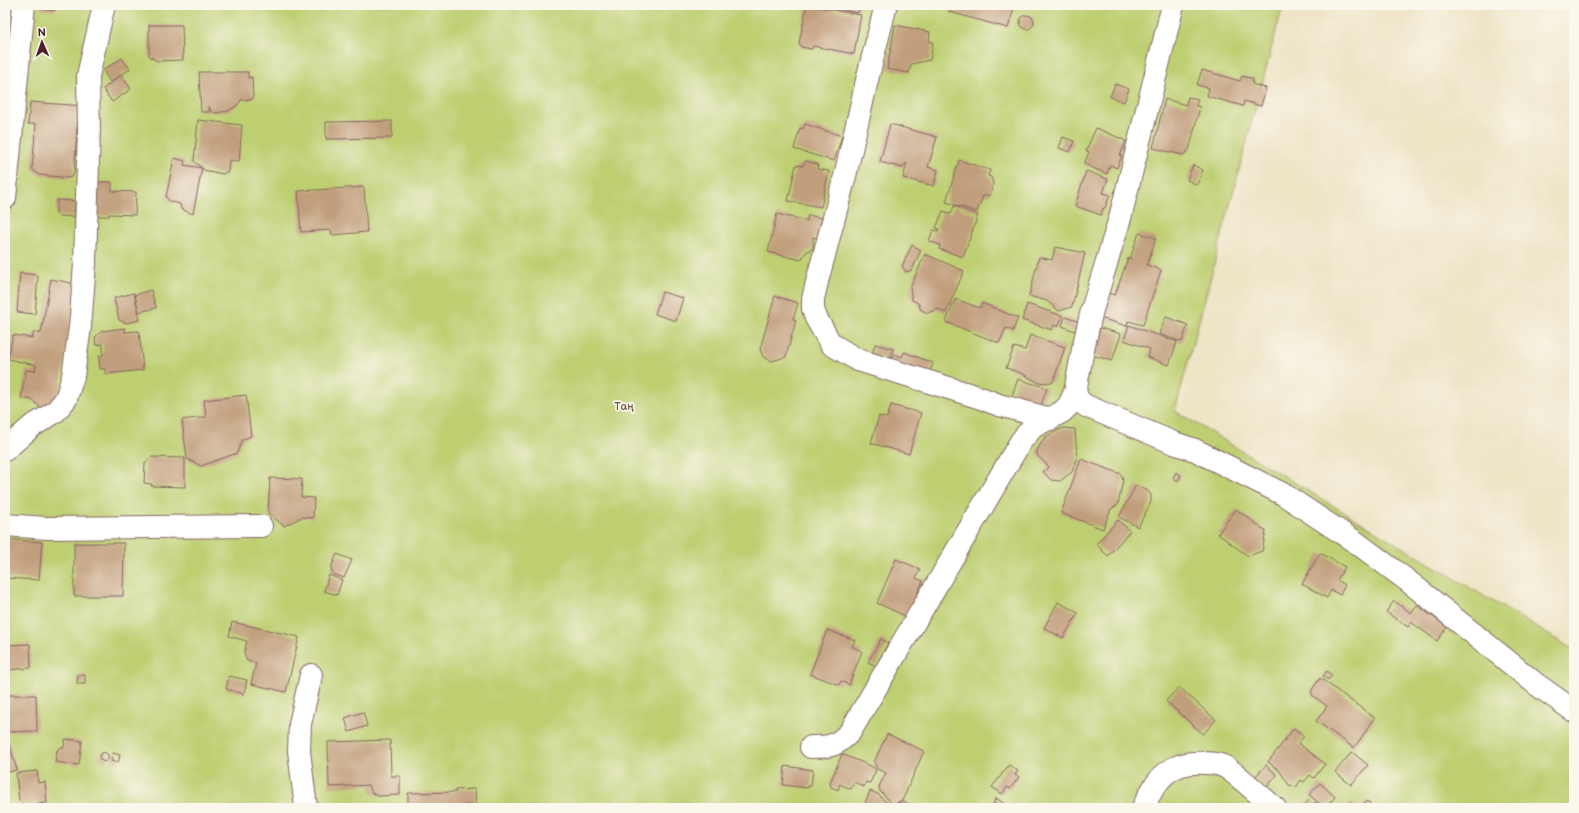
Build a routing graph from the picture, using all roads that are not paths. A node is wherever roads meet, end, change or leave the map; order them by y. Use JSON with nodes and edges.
{"nodes":[{"id":1,"x":24,"y":5,"type":"edge"},
{"id":2,"x":104,"y":5,"type":"edge"},
{"id":3,"x":886,"y":5,"type":"edge"},
{"id":4,"x":1173,"y":5,"type":"edge"},
{"id":5,"x":5,"y":198,"type":"edge"},
{"id":6,"x":1075,"y":392,"type":"junction"},
{"id":7,"x":1051,"y":419,"type":"junction"},
{"id":8,"x":5,"y":450,"type":"edge"},
{"id":9,"x":5,"y":525,"type":"edge"},
{"id":10,"x":261,"y":526,"type":"dead end"},
{"id":11,"x":311,"y":675,"type":"dead end"},
{"id":12,"x":1574,"y":711,"type":"edge"},
{"id":13,"x":811,"y":747,"type":"dead end"},
{"id":14,"x":306,"y":808,"type":"edge"},
{"id":15,"x":1142,"y":808,"type":"edge"},
{"id":16,"x":1275,"y":808,"type":"edge"}],
"edges":[{"from":1,"to":5,"type":"street"},
{"from":2,"to":8,"type":"street"},
{"from":3,"to":7,"type":"street"},
{"from":4,"to":6,"type":"street"},
{"from":6,"to":7,"type":"street"},
{"from":6,"to":12,"type":"street"},
{"from":7,"to":13,"type":"street"},
{"from":9,"to":10,"type":"street"},
{"from":11,"to":14,"type":"street"},
{"from":15,"to":16,"type":"street"}]}
